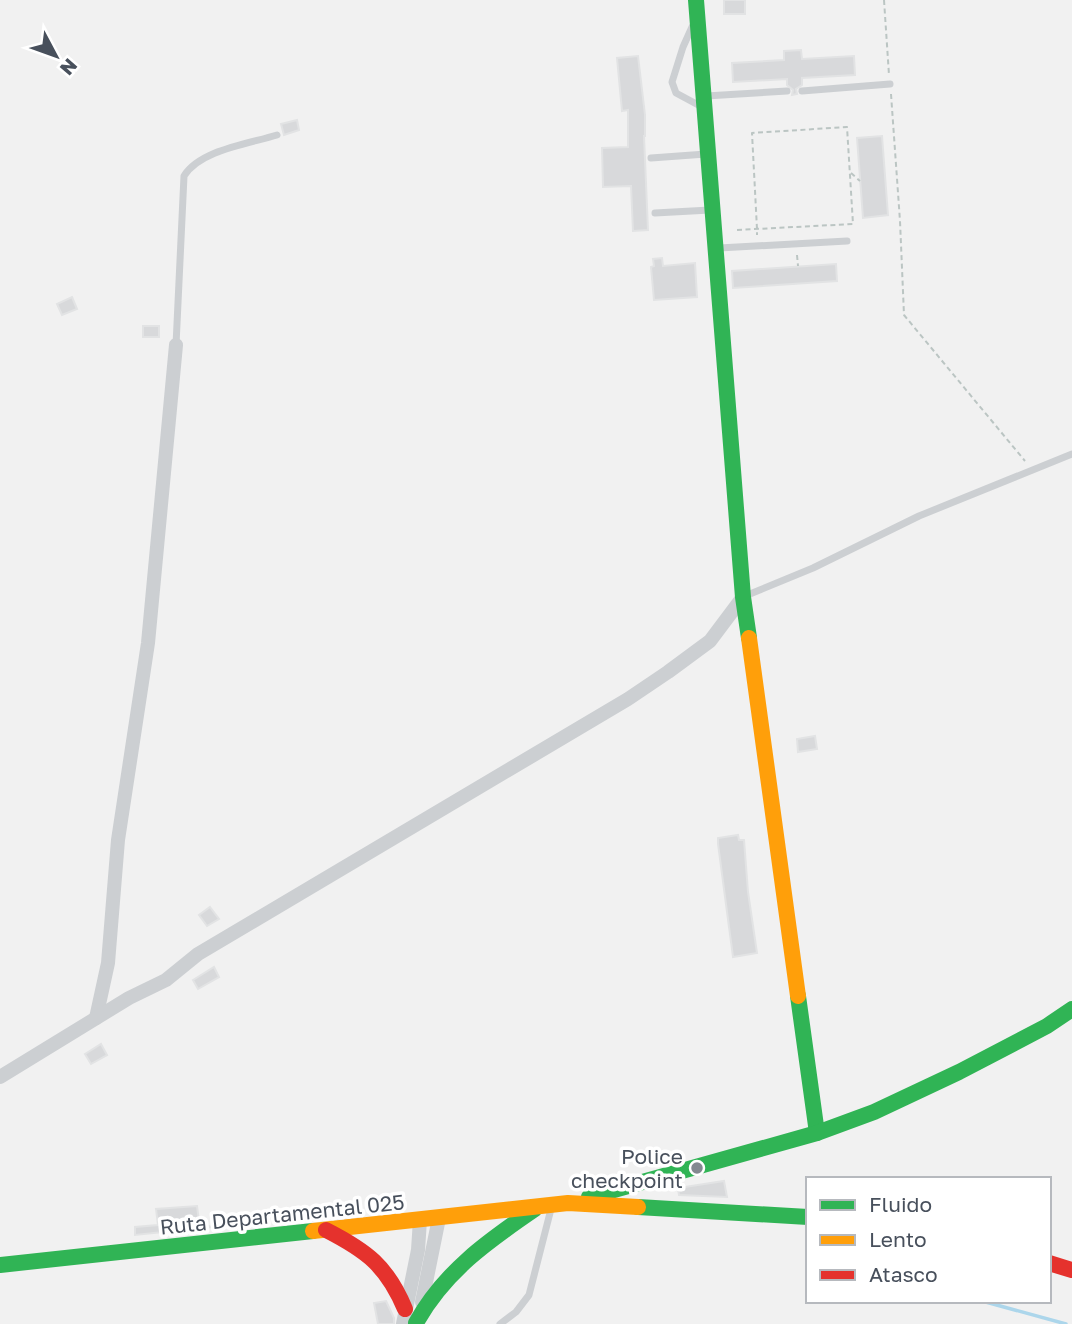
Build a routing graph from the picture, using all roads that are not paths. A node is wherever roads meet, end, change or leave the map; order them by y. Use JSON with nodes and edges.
{"nodes":[{"id":1,"x":696,"y":0,"type":"edge"},
{"id":2,"x":697,"y":17,"type":"junction"},
{"id":3,"x":890,"y":84,"type":"road end"},
{"id":4,"x":802,"y":91,"type":"dead end"},
{"id":5,"x":788,"y":92,"type":"dead end"},
{"id":6,"x":703,"y":102,"type":"junction"},
{"id":7,"x":277,"y":135,"type":"dead end"},
{"id":8,"x":707,"y":154,"type":"junction"},
{"id":9,"x":651,"y":158,"type":"dead end"},
{"id":10,"x":711,"y":210,"type":"junction"},
{"id":11,"x":655,"y":213,"type":"dead end"},
{"id":12,"x":847,"y":241,"type":"dead end"},
{"id":13,"x":714,"y":248,"type":"junction"},
{"id":14,"x":176,"y":345,"type":"joint"},
{"id":15,"x":1072,"y":454,"type":"edge"},
{"id":16,"x":743,"y":597,"type":"junction"},
{"id":17,"x":1072,"y":1009,"type":"edge"},
{"id":18,"x":96,"y":1018,"type":"junction"},
{"id":19,"x":0,"y":1077,"type":"edge"},
{"id":20,"x":817,"y":1133,"type":"junction"},
{"id":21,"x":553,"y":1205,"type":"junction"},
{"id":22,"x":806,"y":1217,"type":"edge"},
{"id":23,"x":439,"y":1218,"type":"junction"},
{"id":24,"x":420,"y":1220,"type":"junction"},
{"id":25,"x":326,"y":1230,"type":"junction"},
{"id":26,"x":1051,"y":1264,"type":"edge"},
{"id":27,"x":0,"y":1265,"type":"edge"},
{"id":28,"x":1072,"y":1270,"type":"edge"},
{"id":29,"x":404,"y":1317,"type":"edge"},
{"id":30,"x":416,"y":1324,"type":"edge"},
{"id":31,"x":500,"y":1324,"type":"edge"}],
"edges":[{"from":1,"to":2,"type":"main road"},
{"from":2,"to":6,"type":"main road"},
{"from":2,"to":6,"type":"lane"},
{"from":3,"to":4,"type":"lane"},
{"from":5,"to":6,"type":"lane"},
{"from":6,"to":8,"type":"main road"},
{"from":7,"to":14,"type":"lane"},
{"from":8,"to":9,"type":"lane"},
{"from":8,"to":10,"type":"main road"},
{"from":10,"to":11,"type":"lane"},
{"from":10,"to":13,"type":"main road"},
{"from":12,"to":13,"type":"lane"},
{"from":13,"to":16,"type":"main road"},
{"from":14,"to":18,"type":"street"},
{"from":15,"to":16,"type":"lane"},
{"from":16,"to":18,"type":"street"},
{"from":16,"to":20,"type":"main road"},
{"from":17,"to":20,"type":"main road","name":"Ruta Departamental 025"},
{"from":18,"to":19,"type":"street"},
{"from":20,"to":21,"type":"main road","name":"Ruta Departamental 025"},
{"from":21,"to":22,"type":"main road","name":"Ruta Departamental 025"},
{"from":21,"to":23,"type":"main road","name":"Ruta Departamental 025"},
{"from":21,"to":30,"type":"main road"},
{"from":21,"to":31,"type":"lane"},
{"from":23,"to":24,"type":"main road","name":"Ruta Departamental 025"},
{"from":23,"to":30,"type":"street"},
{"from":24,"to":25,"type":"main road","name":"Ruta Departamental 025"},
{"from":24,"to":29,"type":"street"},
{"from":25,"to":27,"type":"main road","name":"Ruta Departamental 025"},
{"from":25,"to":29,"type":"main road"},
{"from":26,"to":28,"type":"main road"}]}
